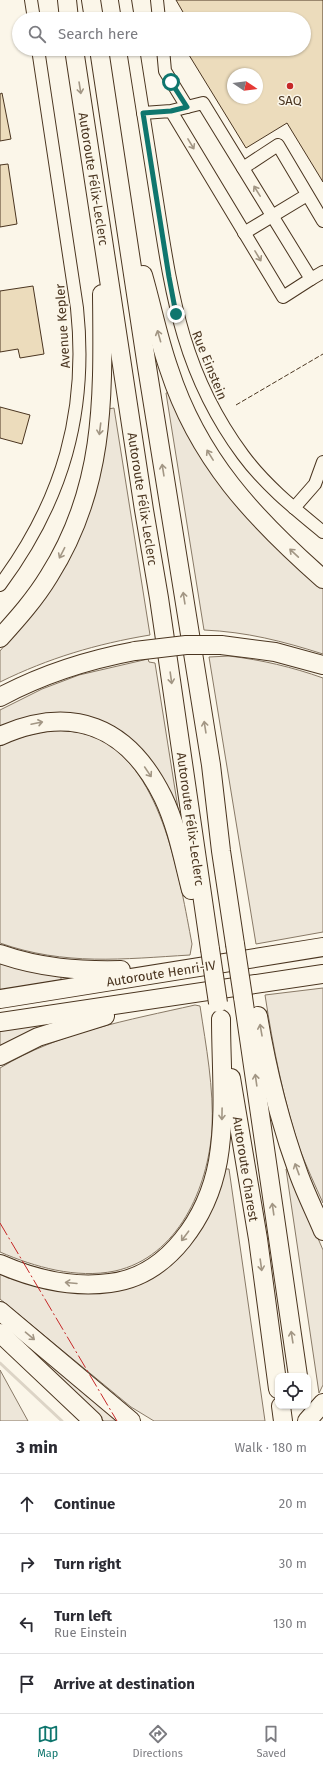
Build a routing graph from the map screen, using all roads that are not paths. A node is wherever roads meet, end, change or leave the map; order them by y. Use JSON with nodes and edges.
{"nodes":[{"id":1,"x":31,"y":0,"type":"edge"},
{"id":2,"x":67,"y":0,"type":"edge"},
{"id":3,"x":91,"y":0,"type":"edge"},
{"id":4,"x":125,"y":0,"type":"edge"},
{"id":5,"x":157,"y":0,"type":"edge"},
{"id":6,"x":33,"y":12,"type":"edge"},
{"id":7,"x":69,"y":12,"type":"edge"},
{"id":8,"x":93,"y":12,"type":"edge"},
{"id":9,"x":127,"y":12,"type":"edge"},
{"id":10,"x":158,"y":12,"type":"edge"},
{"id":11,"x":39,"y":56,"type":"edge"},
{"id":12,"x":75,"y":56,"type":"edge"},
{"id":13,"x":99,"y":56,"type":"edge"},
{"id":14,"x":134,"y":56,"type":"edge"},
{"id":15,"x":164,"y":56,"type":"edge"},
{"id":16,"x":187,"y":107,"type":"junction"},
{"id":17,"x":171,"y":111,"type":"junction"},
{"id":18,"x":143,"y":113,"type":"junction"},
{"id":19,"x":243,"y":168,"type":"junction"},
{"id":20,"x":121,"y":195,"type":"junction"},
{"id":21,"x":308,"y":195,"type":"junction"},
{"id":22,"x":272,"y":216,"type":"junction"},
{"id":23,"x":323,"y":221,"type":"edge"},
{"id":24,"x":101,"y":228,"type":"junction"},
{"id":25,"x":244,"y":233,"type":"junction"},
{"id":26,"x":323,"y":272,"type":"edge"},
{"id":27,"x":311,"y":280,"type":"junction"},
{"id":28,"x":323,"y":462,"type":"edge"},
{"id":29,"x":294,"y":508,"type":"junction"},
{"id":30,"x":323,"y":532,"type":"edge"},
{"id":31,"x":323,"y":579,"type":"edge"},
{"id":32,"x":0,"y":585,"type":"edge"},
{"id":33,"x":0,"y":638,"type":"edge"},
{"id":34,"x":323,"y":665,"type":"edge"},
{"id":35,"x":0,"y":697,"type":"edge"},
{"id":36,"x":0,"y":736,"type":"edge"},
{"id":37,"x":241,"y":943,"type":"joint"},
{"id":38,"x":209,"y":946,"type":"junction"},
{"id":39,"x":323,"y":947,"type":"edge"},
{"id":40,"x":0,"y":954,"type":"edge"},
{"id":41,"x":180,"y":969,"type":"junction"},
{"id":42,"x":323,"y":974,"type":"edge"},
{"id":43,"x":185,"y":994,"type":"junction"},
{"id":44,"x":249,"y":996,"type":"junction"},
{"id":45,"x":0,"y":999,"type":"edge"},
{"id":46,"x":219,"y":1011,"type":"junction"},
{"id":47,"x":0,"y":1022,"type":"edge"},
{"id":48,"x":0,"y":1056,"type":"edge"},
{"id":49,"x":323,"y":1231,"type":"edge"},
{"id":50,"x":0,"y":1264,"type":"edge"},
{"id":51,"x":0,"y":1311,"type":"edge"},
{"id":52,"x":0,"y":1333,"type":"edge"},
{"id":53,"x":276,"y":1373,"type":"edge"},
{"id":54,"x":298,"y":1373,"type":"edge"},
{"id":55,"x":323,"y":1402,"type":"edge"},
{"id":56,"x":281,"y":1409,"type":"edge"},
{"id":57,"x":304,"y":1409,"type":"edge"},
{"id":58,"x":93,"y":1421,"type":"edge"},
{"id":59,"x":131,"y":1421,"type":"edge"},
{"id":60,"x":283,"y":1421,"type":"edge"},
{"id":61,"x":306,"y":1421,"type":"edge"}],
"edges":[{"from":1,"to":6,"type":"street"},
{"from":2,"to":7,"type":"highway"},
{"from":3,"to":8,"type":"highway"},
{"from":4,"to":9,"type":"street"},
{"from":5,"to":10,"type":"street"},
{"from":11,"to":32,"type":"street","name":"Avenue Kepler"},
{"from":12,"to":24,"type":"highway","name":"Autoroute Félix-Leclerc","one_way":true},
{"from":13,"to":20,"type":"highway","name":"Autoroute Félix-Leclerc"},
{"from":14,"to":18,"type":"street","name":"Rue Einstein"},
{"from":15,"to":16,"type":"street"},
{"from":16,"to":17,"type":"street"},
{"from":16,"to":19,"type":"street"},
{"from":17,"to":18,"type":"street"},
{"from":17,"to":25,"type":"street","one_way":true},
{"from":18,"to":29,"type":"street","name":"Rue Einstein"},
{"from":19,"to":21,"type":"street"},
{"from":22,"to":19,"type":"street","one_way":true},
{"from":31,"to":20,"type":"highway","one_way":true},
{"from":37,"to":20,"type":"highway","name":"Autoroute Félix-Leclerc","one_way":true},
{"from":21,"to":22,"type":"street"},
{"from":21,"to":23,"type":"street"},
{"from":22,"to":25,"type":"street"},
{"from":22,"to":27,"type":"street"},
{"from":24,"to":33,"type":"highway","one_way":true},
{"from":24,"to":38,"type":"highway","name":"Autoroute Félix-Leclerc","one_way":true},
{"from":25,"to":27,"type":"street","one_way":true},
{"from":26,"to":27,"type":"street"},
{"from":28,"to":29,"type":"street"},
{"from":29,"to":30,"type":"street","name":"Rue Einstein"},
{"from":34,"to":35,"type":"highway","bridge":true},
{"from":36,"to":38,"type":"highway","one_way":true},
{"from":37,"to":44,"type":"highway","name":"Autoroute Charest","bridge":true},
{"from":38,"to":46,"type":"highway","name":"Autoroute Charest","bridge":true},
{"from":39,"to":41,"type":"highway","name":"Autoroute Henri-IV"},
{"from":40,"to":41,"type":"highway"},
{"from":41,"to":45,"type":"highway","name":"Autoroute Henri-IV"},
{"from":42,"to":43,"type":"highway","name":"Autoroute Henri-IV"},
{"from":43,"to":47,"type":"highway","name":"Autoroute Henri-IV"},
{"from":43,"to":48,"type":"highway"},
{"from":49,"to":44,"type":"highway","one_way":true},
{"from":54,"to":44,"type":"highway","name":"Autoroute Charest","one_way":true},
{"from":46,"to":50,"type":"highway","one_way":true},
{"from":46,"to":53,"type":"highway","name":"Autoroute Charest","one_way":true},
{"from":51,"to":59,"type":"highway","one_way":true},
{"from":52,"to":58,"type":"highway"},
{"from":55,"to":61,"type":"highway"},
{"from":56,"to":60,"type":"highway"},
{"from":57,"to":61,"type":"highway"}]}
